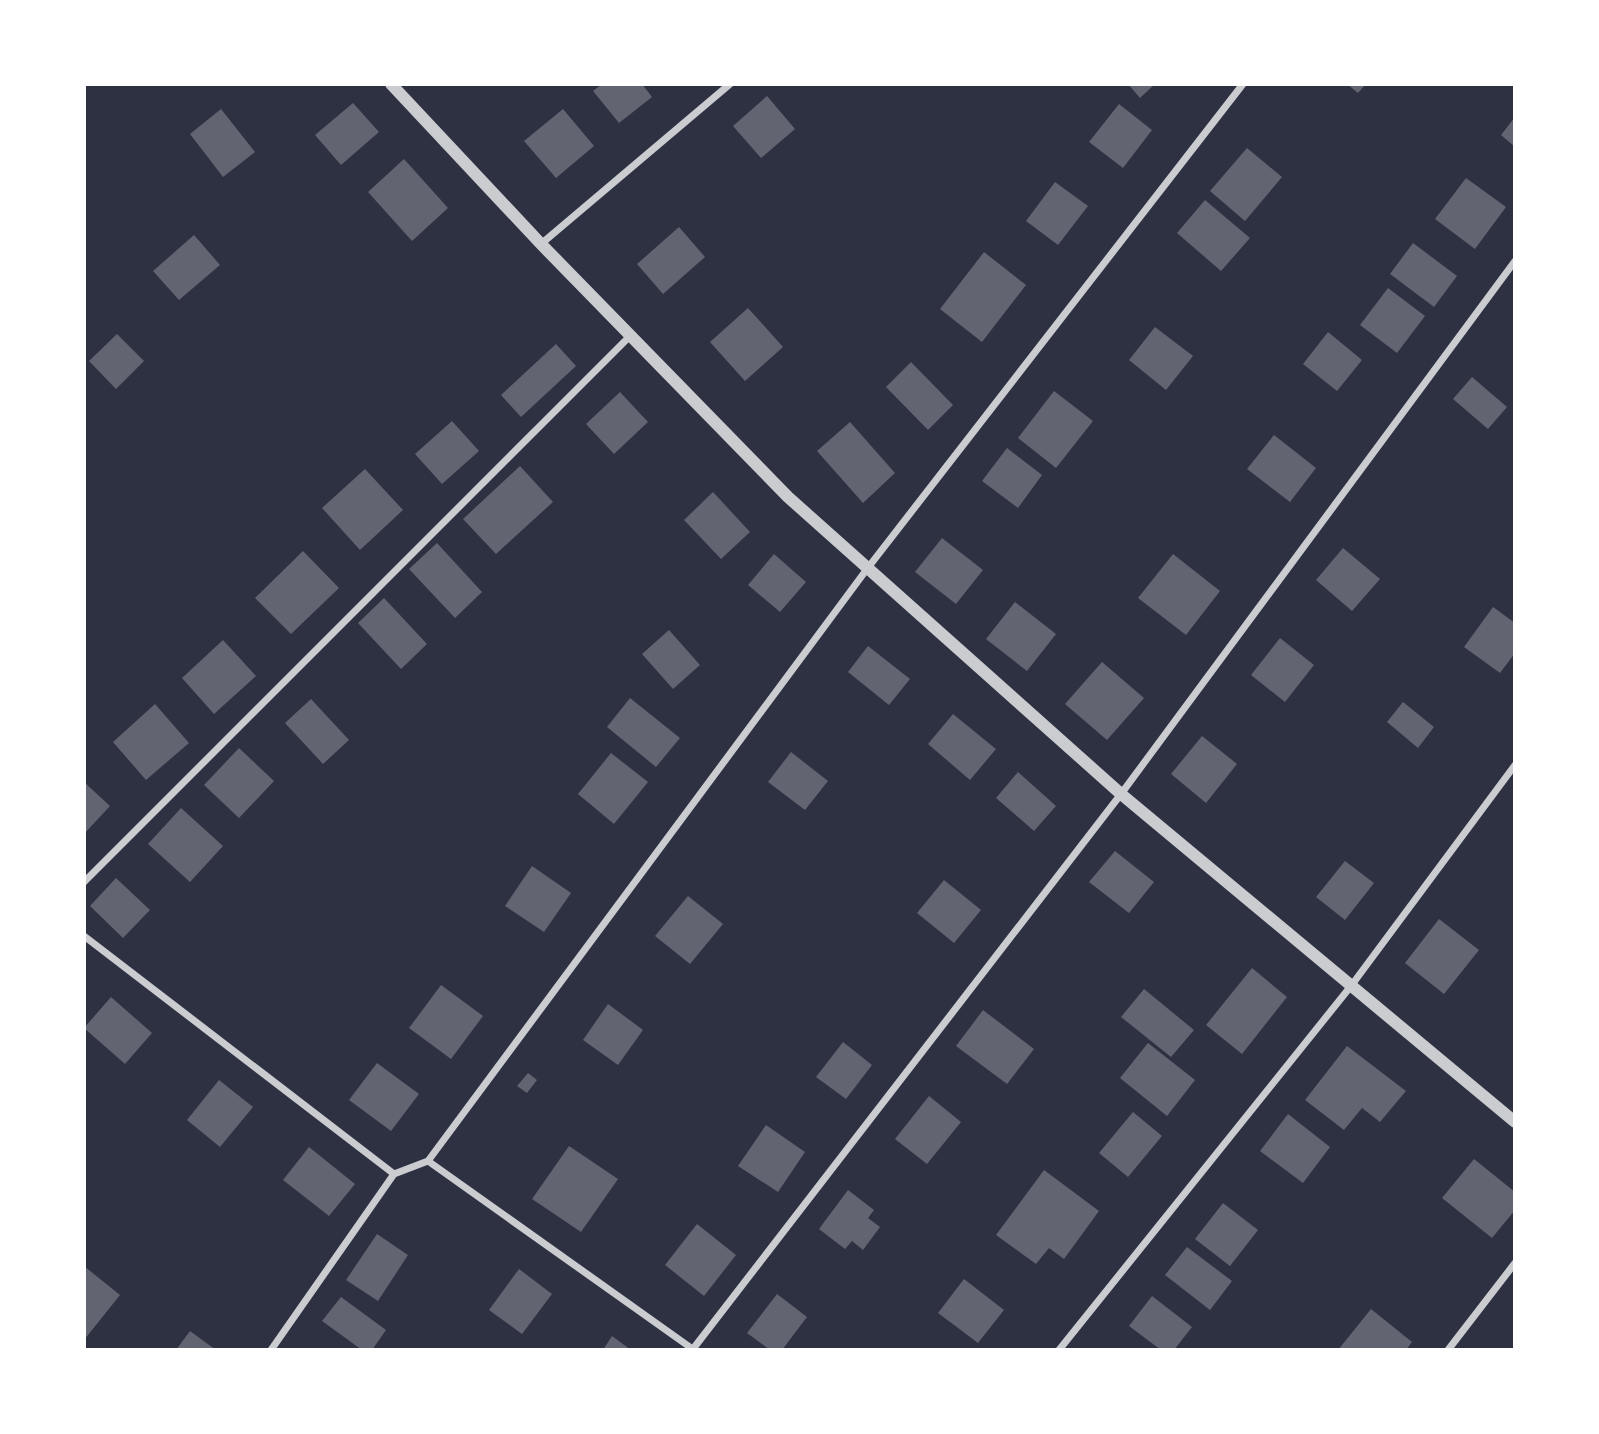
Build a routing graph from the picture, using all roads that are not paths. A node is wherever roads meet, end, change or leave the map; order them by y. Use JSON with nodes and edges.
{"nodes":[{"id":1,"x":391,"y":84,"type":"edge"},
{"id":2,"x":730,"y":84,"type":"edge"},
{"id":3,"x":1243,"y":84,"type":"edge"},
{"id":4,"x":541,"y":244,"type":"junction"},
{"id":5,"x":1515,"y":261,"type":"edge"},
{"id":6,"x":631,"y":335,"type":"junction"},
{"id":7,"x":867,"y":569,"type":"junction"},
{"id":8,"x":1515,"y":765,"type":"edge"},
{"id":9,"x":1121,"y":794,"type":"junction"},
{"id":10,"x":84,"y":882,"type":"edge"},
{"id":11,"x":84,"y":936,"type":"edge"},
{"id":12,"x":1351,"y":986,"type":"junction"},
{"id":13,"x":1515,"y":1122,"type":"edge"},
{"id":14,"x":428,"y":1161,"type":"junction"},
{"id":15,"x":394,"y":1174,"type":"junction"},
{"id":16,"x":1515,"y":1263,"type":"edge"},
{"id":17,"x":694,"y":1349,"type":"edge"},
{"id":18,"x":271,"y":1350,"type":"edge"},
{"id":19,"x":1059,"y":1350,"type":"edge"},
{"id":20,"x":1448,"y":1350,"type":"edge"}],
"edges":[{"from":1,"to":4,"type":"street"},
{"from":2,"to":4,"type":"street"},
{"from":3,"to":7,"type":"street"},
{"from":4,"to":6,"type":"street"},
{"from":5,"to":9,"type":"street"},
{"from":6,"to":7,"type":"street"},
{"from":6,"to":10,"type":"street"},
{"from":7,"to":9,"type":"street"},
{"from":7,"to":14,"type":"street"},
{"from":8,"to":12,"type":"street"},
{"from":9,"to":12,"type":"street"},
{"from":9,"to":17,"type":"street"},
{"from":11,"to":15,"type":"street"},
{"from":12,"to":13,"type":"street"},
{"from":12,"to":19,"type":"street"},
{"from":14,"to":15,"type":"street"},
{"from":14,"to":17,"type":"street"},
{"from":15,"to":18,"type":"street"},
{"from":16,"to":20,"type":"street"}]}
